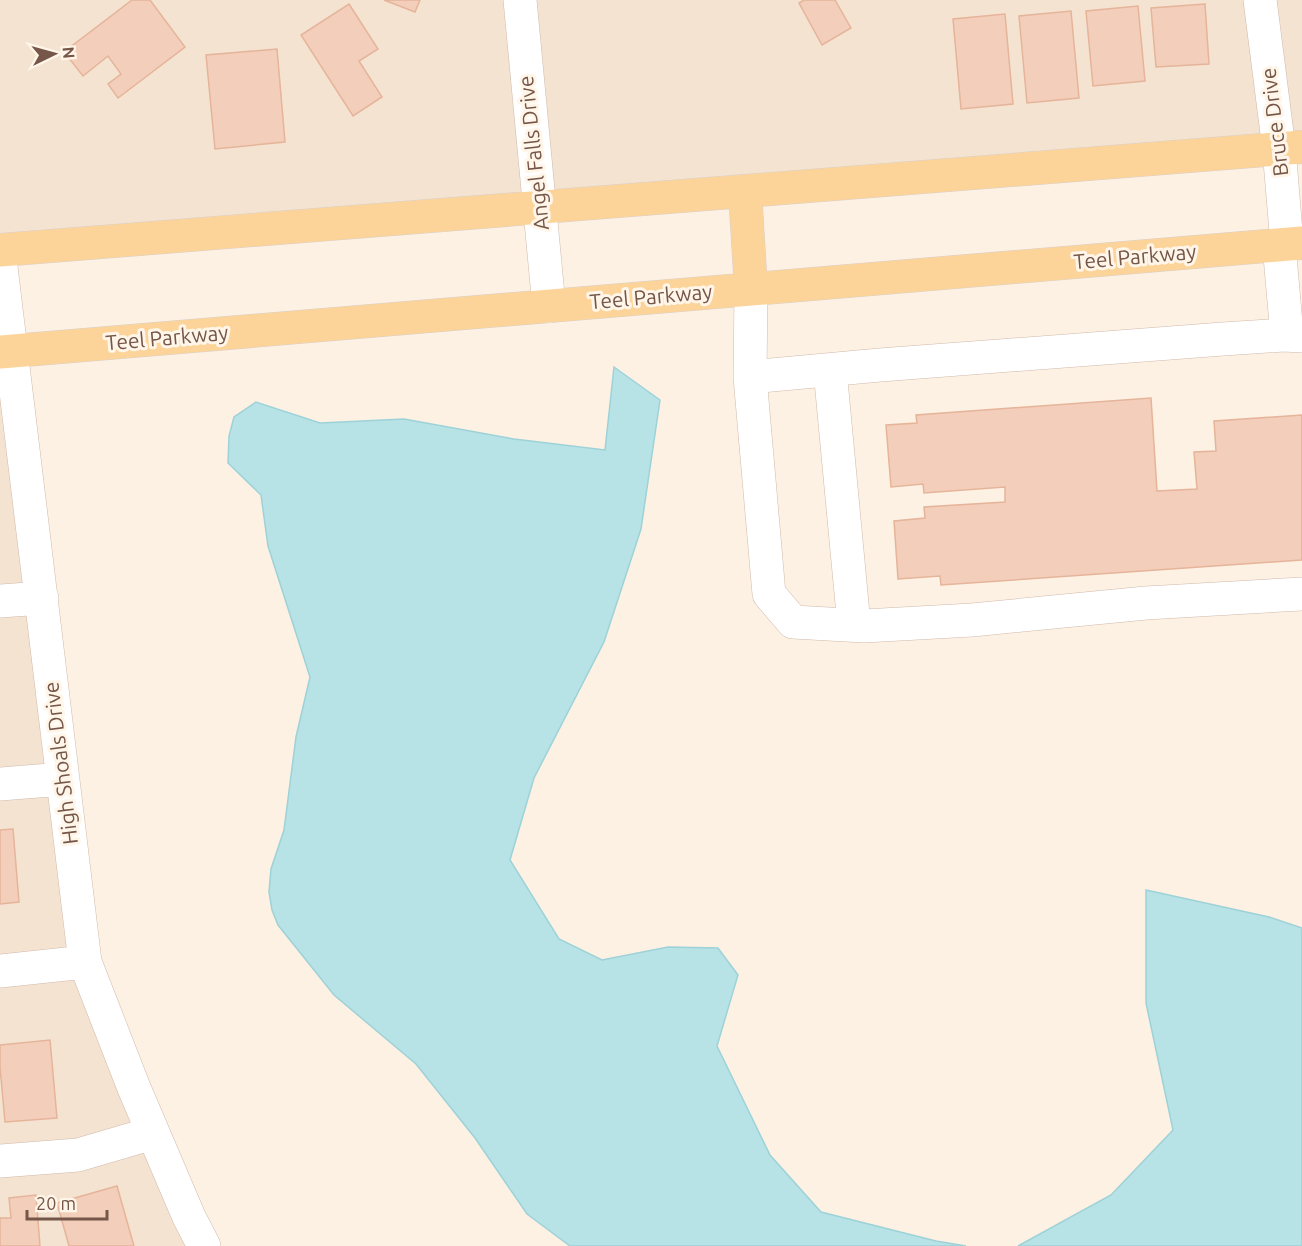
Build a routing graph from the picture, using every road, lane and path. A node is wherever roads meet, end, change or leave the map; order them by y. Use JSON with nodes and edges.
{"nodes":[{"id":1,"x":520,"y":0,"type":"edge"},
{"id":2,"x":1260,"y":0,"type":"edge"},
{"id":3,"x":1290,"y":148,"type":"edge"},
{"id":4,"x":745,"y":192,"type":"junction"},
{"id":5,"x":540,"y":208,"type":"junction"},
{"id":6,"x":1289,"y":244,"type":"edge"},
{"id":7,"x":0,"y":250,"type":"edge"},
{"id":8,"x":0,"y":259,"type":"edge"},
{"id":9,"x":751,"y":289,"type":"junction"},
{"id":10,"x":549,"y":306,"type":"junction"},
{"id":11,"x":1295,"y":336,"type":"edge"},
{"id":12,"x":6,"y":352,"type":"edge"},
{"id":13,"x":830,"y":370,"type":"junction"},
{"id":14,"x":750,"y":377,"type":"junction"},
{"id":15,"x":1302,"y":594,"type":"edge"},
{"id":16,"x":42,"y":598,"type":"junction"},
{"id":17,"x":0,"y":601,"type":"edge"},
{"id":18,"x":854,"y":625,"type":"junction"},
{"id":19,"x":63,"y":780,"type":"junction"},
{"id":20,"x":0,"y":784,"type":"edge"},
{"id":21,"x":85,"y":963,"type":"junction"},
{"id":22,"x":0,"y":971,"type":"edge"},
{"id":23,"x":153,"y":1133,"type":"junction"},
{"id":24,"x":0,"y":1161,"type":"edge"},
{"id":25,"x":204,"y":1246,"type":"edge"}],
"edges":[{"from":1,"to":5,"type":"street","name":"Angel Falls Drive"},
{"from":2,"to":3,"type":"street","name":"Bruce Drive"},
{"from":3,"to":4,"type":"main road"},
{"from":3,"to":6,"type":"street","name":"Bruce Drive"},
{"from":4,"to":5,"type":"main road"},
{"from":4,"to":9,"type":"main road"},
{"from":5,"to":7,"type":"main road"},
{"from":5,"to":10,"type":"street","name":"Angel Falls Drive"},
{"from":6,"to":9,"type":"main road","name":"Teel Parkway"},
{"from":6,"to":11,"type":"street","name":"Bruce Drive"},
{"from":8,"to":12,"type":"street","name":"High Shoals Drive"},
{"from":9,"to":10,"type":"main road","name":"Teel Parkway"},
{"from":9,"to":14,"type":"street"},
{"from":10,"to":12,"type":"main road","name":"Teel Parkway"},
{"from":11,"to":13,"type":"street"},
{"from":12,"to":16,"type":"street","name":"High Shoals Drive"},
{"from":13,"to":14,"type":"street"},
{"from":13,"to":18,"type":"street"},
{"from":14,"to":18,"type":"street"},
{"from":15,"to":18,"type":"street"},
{"from":16,"to":17,"type":"street"},
{"from":16,"to":19,"type":"street","name":"High Shoals Drive"},
{"from":19,"to":20,"type":"street"},
{"from":19,"to":21,"type":"street","name":"High Shoals Drive"},
{"from":21,"to":22,"type":"street"},
{"from":21,"to":23,"type":"street","name":"High Shoals Drive"},
{"from":23,"to":24,"type":"street"},
{"from":23,"to":25,"type":"street","name":"High Shoals Drive"}]}
